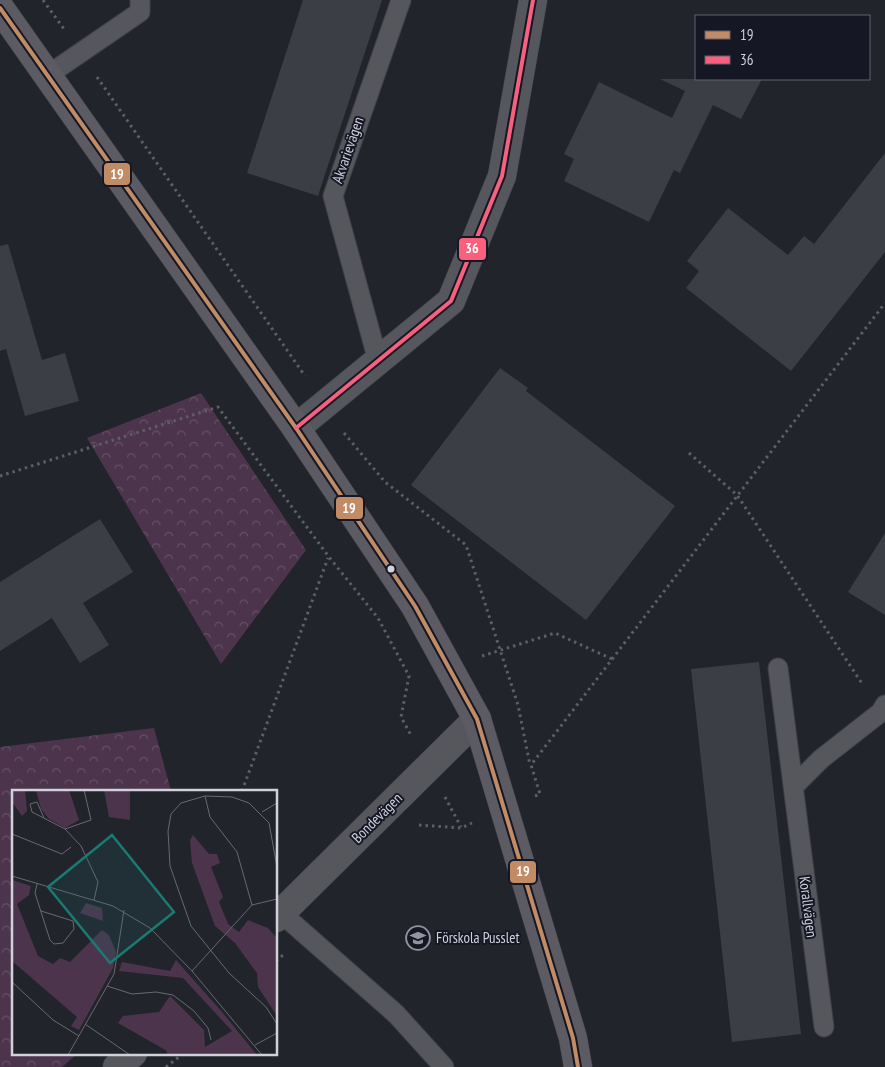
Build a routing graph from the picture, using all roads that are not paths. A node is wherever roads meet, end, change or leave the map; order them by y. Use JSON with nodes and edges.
{"nodes":[{"id":1,"x":140,"y":0,"type":"edge"},
{"id":2,"x":401,"y":0,"type":"edge"},
{"id":3,"x":533,"y":0,"type":"edge"},
{"id":4,"x":0,"y":8,"type":"edge"},
{"id":5,"x":48,"y":75,"type":"junction"},
{"id":6,"x":378,"y":361,"type":"junction"},
{"id":7,"x":296,"y":428,"type":"junction"},
{"id":8,"x":778,"y":668,"type":"dead end"},
{"id":9,"x":884,"y":712,"type":"edge"},
{"id":10,"x":477,"y":718,"type":"junction"},
{"id":11,"x":793,"y":787,"type":"junction"},
{"id":12,"x":279,"y":915,"type":"edge"},
{"id":13,"x":824,"y":1026,"type":"dead end"},
{"id":14,"x":132,"y":1054,"type":"edge"},
{"id":15,"x":116,"y":1067,"type":"edge"},
{"id":16,"x":444,"y":1067,"type":"edge"},
{"id":17,"x":578,"y":1067,"type":"edge"}],
"edges":[{"from":1,"to":5,"type":"lane"},
{"from":2,"to":6,"type":"lane","name":"Akvarievägen"},
{"from":3,"to":6,"type":"street"},
{"from":4,"to":5,"type":"street"},
{"from":5,"to":7,"type":"street"},
{"from":6,"to":7,"type":"street"},
{"from":7,"to":10,"type":"street"},
{"from":8,"to":11,"type":"lane","name":"Korallvägen"},
{"from":9,"to":11,"type":"lane"},
{"from":10,"to":12,"type":"street","name":"Bondevägen"},
{"from":10,"to":17,"type":"street"},
{"from":11,"to":13,"type":"lane","name":"Korallvägen"},
{"from":12,"to":16,"type":"lane"},
{"from":14,"to":15,"type":"street"}]}
